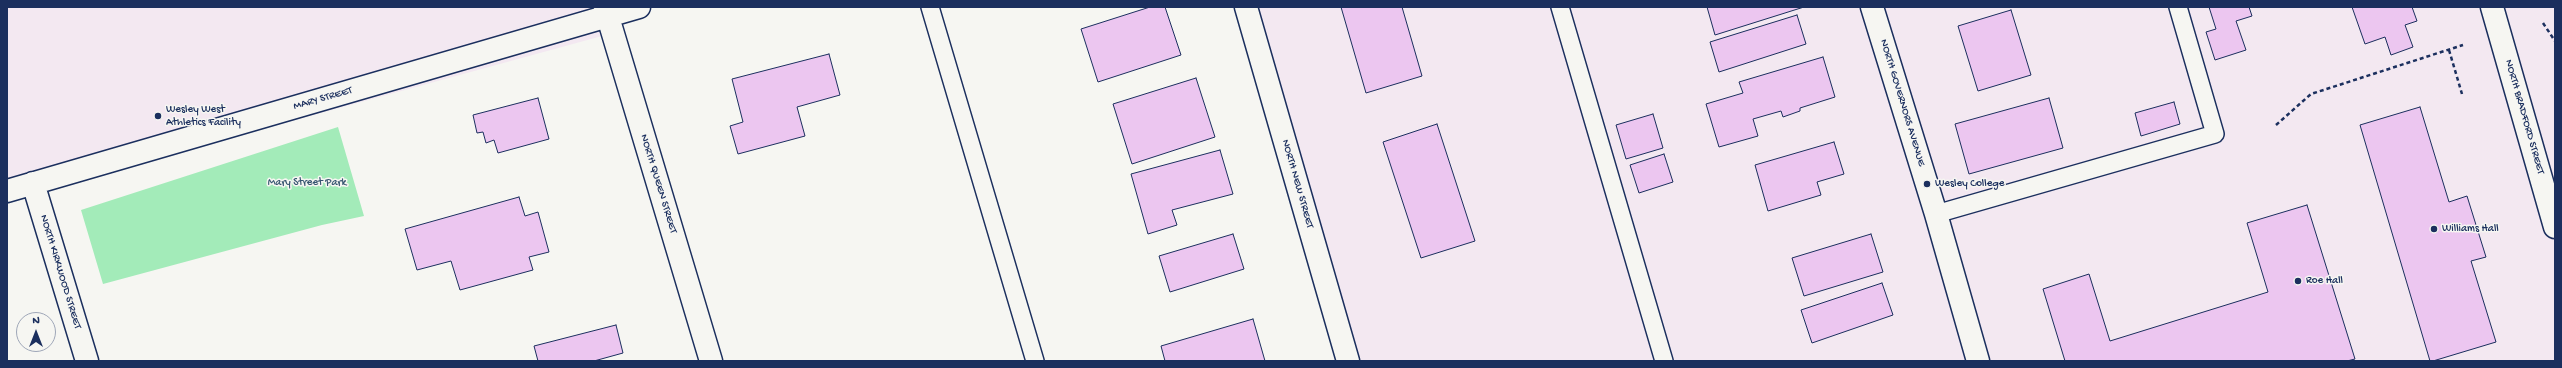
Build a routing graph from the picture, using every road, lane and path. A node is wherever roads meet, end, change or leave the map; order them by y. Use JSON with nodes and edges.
{"nodes":[{"id":1,"x":639,"y":7,"type":"edge"},
{"id":2,"x":930,"y":7,"type":"edge"},
{"id":3,"x":1246,"y":7,"type":"edge"},
{"id":4,"x":1560,"y":7,"type":"edge"},
{"id":5,"x":1872,"y":7,"type":"edge"},
{"id":6,"x":2178,"y":7,"type":"edge"},
{"id":7,"x":2492,"y":7,"type":"edge"},
{"id":8,"x":606,"y":12,"type":"edge"},
{"id":9,"x":2543,"y":23,"type":"dead end"},
{"id":10,"x":2555,"y":41,"type":"edge"},
{"id":11,"x":2463,"y":46,"type":"dead end"},
{"id":12,"x":2449,"y":50,"type":"junction"},
{"id":13,"x":2462,"y":94,"type":"dead end"},
{"id":14,"x":2276,"y":125,"type":"dead end"},
{"id":15,"x":33,"y":183,"type":"junction"},
{"id":16,"x":7,"y":191,"type":"edge"},
{"id":17,"x":1936,"y":214,"type":"junction"},
{"id":18,"x":2555,"y":227,"type":"edge"},
{"id":19,"x":87,"y":361,"type":"edge"},
{"id":20,"x":711,"y":361,"type":"edge"},
{"id":21,"x":1035,"y":361,"type":"edge"},
{"id":22,"x":1348,"y":361,"type":"edge"},
{"id":23,"x":1664,"y":361,"type":"edge"},
{"id":24,"x":1978,"y":361,"type":"edge"}],
"edges":[{"from":1,"to":8,"type":"street","name":"MARY STREET"},
{"from":2,"to":21,"type":"lane"},
{"from":3,"to":22,"type":"street","name":"NORTH NEW STREET"},
{"from":4,"to":23,"type":"lane"},
{"from":5,"to":17,"type":"street","name":"NORTH GOVERNORS AVENUE"},
{"from":6,"to":17,"type":"lane"},
{"from":7,"to":18,"type":"street","name":"NORTH BRADFORD STREET"},
{"from":8,"to":15,"type":"street","name":"MARY STREET"},
{"from":8,"to":20,"type":"street","name":"NORTH QUEEN STREET"},
{"from":9,"to":10,"type":"path"},
{"from":11,"to":12,"type":"path"},
{"from":12,"to":13,"type":"path"},
{"from":12,"to":14,"type":"path"},
{"from":15,"to":16,"type":"street","name":"MARY STREET"},
{"from":15,"to":19,"type":"street","name":"NORTH KIRKWOOD STREET"},
{"from":17,"to":24,"type":"street","name":"NORTH GOVERNORS AVENUE"}]}
